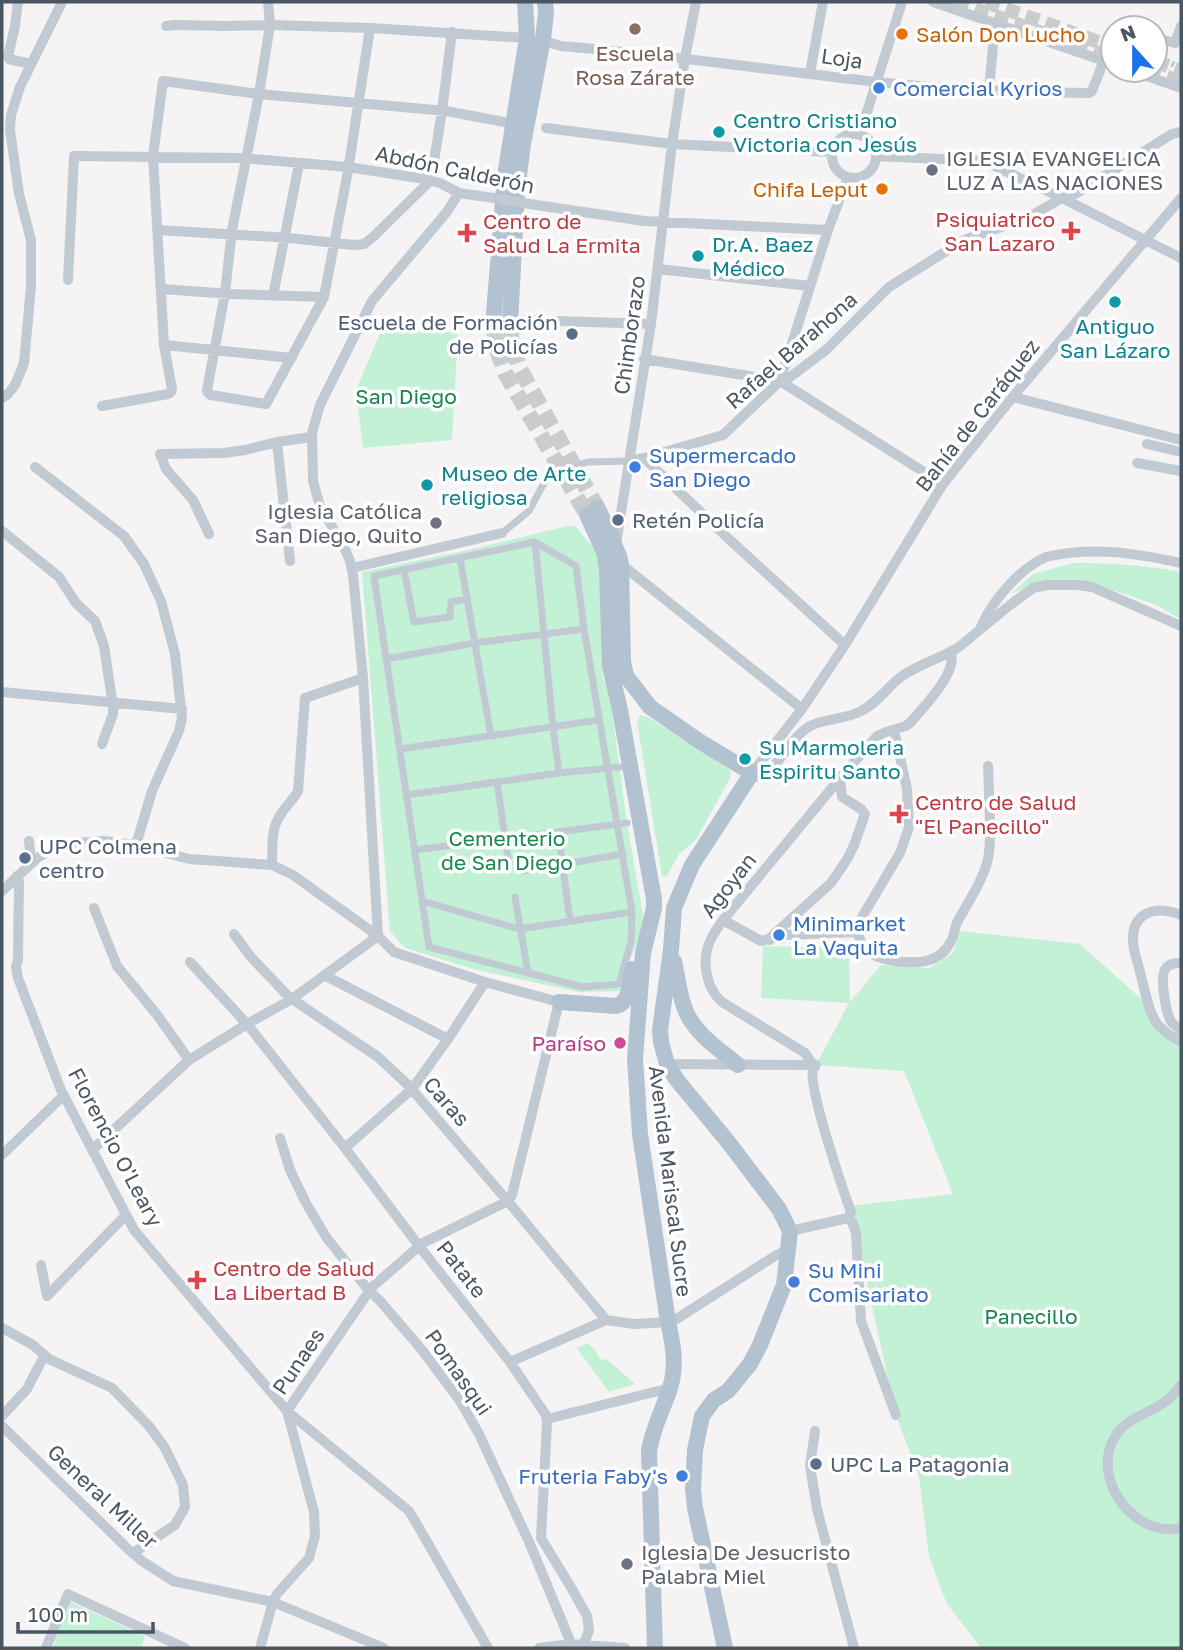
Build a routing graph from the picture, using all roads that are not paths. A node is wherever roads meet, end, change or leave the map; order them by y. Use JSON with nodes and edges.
{"nodes":[{"id":1,"x":18,"y":2,"type":"edge"},
{"id":2,"x":62,"y":2,"type":"edge"},
{"id":3,"x":268,"y":2,"type":"edge"},
{"id":4,"x":526,"y":2,"type":"edge"},
{"id":5,"x":696,"y":2,"type":"edge"},
{"id":6,"x":823,"y":2,"type":"edge"},
{"id":7,"x":902,"y":2,"type":"edge"},
{"id":8,"x":925,"y":2,"type":"edge"},
{"id":9,"x":933,"y":2,"type":"edge"},
{"id":10,"x":546,"y":6,"type":"edge"},
{"id":11,"x":270,"y":24,"type":"junction"},
{"id":12,"x":994,"y":25,"type":"junction"},
{"id":13,"x":166,"y":26,"type":"dead end"},
{"id":14,"x":1181,"y":26,"type":"edge"},
{"id":15,"x":369,"y":28,"type":"junction"},
{"id":16,"x":452,"y":33,"type":"junction"},
{"id":17,"x":535,"y":38,"type":"junction"},
{"id":18,"x":1169,"y":42,"type":"edge"},
{"id":19,"x":685,"y":58,"type":"junction"},
{"id":20,"x":1099,"y":59,"type":"edge"},
{"id":21,"x":31,"y":64,"type":"junction"},
{"id":22,"x":1099,"y":69,"type":"edge"},
{"id":23,"x":810,"y":73,"type":"junction"},
{"id":24,"x":876,"y":82,"type":"junction"},
{"id":25,"x":989,"y":91,"type":"junction"},
{"id":26,"x":259,"y":94,"type":"junction"},
{"id":27,"x":359,"y":103,"type":"junction"},
{"id":28,"x":442,"y":111,"type":"junction"},
{"id":29,"x":510,"y":123,"type":"dead end"},
{"id":30,"x":546,"y":128,"type":"dead end"},
{"id":31,"x":1181,"y":132,"type":"edge"},
{"id":32,"x":860,"y":134,"type":"junction"},
{"id":33,"x":672,"y":144,"type":"junction"},
{"id":34,"x":831,"y":152,"type":"junction"},
{"id":35,"x":153,"y":156,"type":"junction"},
{"id":36,"x":876,"y":156,"type":"junction"},
{"id":37,"x":245,"y":158,"type":"junction"},
{"id":38,"x":299,"y":164,"type":"junction"},
{"id":39,"x":348,"y":167,"type":"junction"},
{"id":40,"x":848,"y":177,"type":"junction"},
{"id":41,"x":431,"y":180,"type":"junction"},
{"id":42,"x":459,"y":193,"type":"junction"},
{"id":43,"x":1062,"y":198,"type":"junction"},
{"id":44,"x":1181,"y":198,"type":"edge"},
{"id":45,"x":663,"y":222,"type":"junction"},
{"id":46,"x":159,"y":230,"type":"junction"},
{"id":47,"x":828,"y":230,"type":"junction"},
{"id":48,"x":232,"y":235,"type":"junction"},
{"id":49,"x":285,"y":238,"type":"junction"},
{"id":50,"x":1146,"y":241,"type":"junction"},
{"id":51,"x":334,"y":242,"type":"junction"},
{"id":52,"x":1181,"y":258,"type":"edge"},
{"id":53,"x":658,"y":268,"type":"junction"},
{"id":54,"x":68,"y":280,"type":"dead end"},
{"id":55,"x":810,"y":286,"type":"junction"},
{"id":56,"x":162,"y":289,"type":"junction"},
{"id":57,"x":225,"y":293,"type":"junction"},
{"id":58,"x":273,"y":296,"type":"junction"},
{"id":59,"x":324,"y":297,"type":"junction"},
{"id":60,"x":518,"y":322,"type":"joint"},
{"id":61,"x":651,"y":324,"type":"junction"},
{"id":62,"x":493,"y":326,"type":"tunnel mouth"},
{"id":63,"x":164,"y":345,"type":"junction"},
{"id":64,"x":216,"y":350,"type":"junction"},
{"id":65,"x":292,"y":358,"type":"junction"},
{"id":66,"x":645,"y":359,"type":"junction"},
{"id":67,"x":780,"y":381,"type":"junction"},
{"id":68,"x":1013,"y":397,"type":"junction"},
{"id":69,"x":2,"y":398,"type":"edge"},
{"id":70,"x":102,"y":406,"type":"dead end"},
{"id":71,"x":311,"y":437,"type":"junction"},
{"id":72,"x":1181,"y":440,"type":"edge"},
{"id":73,"x":278,"y":442,"type":"junction"},
{"id":74,"x":1147,"y":444,"type":"dead end"},
{"id":75,"x":1181,"y":452,"type":"edge"},
{"id":76,"x":644,"y":458,"type":"junction"},
{"id":77,"x":629,"y":461,"type":"junction"},
{"id":78,"x":1137,"y":463,"type":"dead end"},
{"id":79,"x":35,"y":467,"type":"dead end"},
{"id":80,"x":1181,"y":471,"type":"edge"},
{"id":81,"x":943,"y":484,"type":"junction"},
{"id":82,"x":2,"y":531,"type":"edge"},
{"id":83,"x":502,"y":533,"type":"joint"},
{"id":84,"x":209,"y":534,"type":"dead end"},
{"id":85,"x":534,"y":542,"type":"junction"},
{"id":86,"x":618,"y":556,"type":"junction"},
{"id":87,"x":460,"y":558,"type":"junction"},
{"id":88,"x":290,"y":561,"type":"dead end"},
{"id":89,"x":1181,"y":563,"type":"edge"},
{"id":90,"x":352,"y":568,"type":"junction"},
{"id":91,"x":404,"y":570,"type":"junction"},
{"id":92,"x":468,"y":600,"type":"junction"},
{"id":93,"x":1181,"y":626,"type":"edge"},
{"id":94,"x":584,"y":629,"type":"junction"},
{"id":95,"x":979,"y":631,"type":"junction"},
{"id":96,"x":544,"y":635,"type":"junction"},
{"id":97,"x":475,"y":643,"type":"junction"},
{"id":98,"x":845,"y":645,"type":"junction"},
{"id":99,"x":951,"y":653,"type":"junction"},
{"id":100,"x":386,"y":659,"type":"junction"},
{"id":101,"x":363,"y":677,"type":"junction"},
{"id":102,"x":2,"y":692,"type":"edge"},
{"id":103,"x":113,"y":702,"type":"junction"},
{"id":104,"x":650,"y":707,"type":"junction"},
{"id":105,"x":182,"y":709,"type":"junction"},
{"id":106,"x":802,"y":709,"type":"junction"},
{"id":107,"x":620,"y":710,"type":"junction"},
{"id":108,"x":599,"y":720,"type":"junction"},
{"id":109,"x":553,"y":727,"type":"junction"},
{"id":110,"x":894,"y":730,"type":"junction"},
{"id":111,"x":491,"y":736,"type":"junction"},
{"id":112,"x":102,"y":744,"type":"dead end"},
{"id":113,"x":400,"y":749,"type":"junction"},
{"id":114,"x":988,"y":766,"type":"dead end"},
{"id":115,"x":620,"y":767,"type":"dead end"},
{"id":116,"x":607,"y":768,"type":"junction"},
{"id":117,"x":559,"y":773,"type":"junction"},
{"id":118,"x":751,"y":773,"type":"junction"},
{"id":119,"x":840,"y":778,"type":"junction"},
{"id":120,"x":497,"y":782,"type":"junction"},
{"id":121,"x":407,"y":795,"type":"junction"},
{"id":122,"x":627,"y":823,"type":"dead end"},
{"id":123,"x":617,"y":825,"type":"junction"},
{"id":124,"x":558,"y":832,"type":"junction"},
{"id":125,"x":505,"y":839,"type":"junction"},
{"id":126,"x":29,"y":841,"type":"dead end"},
{"id":127,"x":136,"y":845,"type":"junction"},
{"id":128,"x":415,"y":850,"type":"junction"},
{"id":129,"x":623,"y":854,"type":"junction"},
{"id":130,"x":508,"y":858,"type":"dead end"},
{"id":131,"x":31,"y":862,"type":"junction"},
{"id":132,"x":562,"y":864,"type":"junction"},
{"id":133,"x":272,"y":865,"type":"junction"},
{"id":134,"x":523,"y":871,"type":"dead end"},
{"id":135,"x":17,"y":876,"type":"junction"},
{"id":136,"x":2,"y":891,"type":"edge"},
{"id":137,"x":515,"y":897,"type":"dead end"},
{"id":138,"x":422,"y":901,"type":"junction"},
{"id":139,"x":94,"y":908,"type":"dead end"},
{"id":140,"x":632,"y":912,"type":"junction"},
{"id":141,"x":1181,"y":915,"type":"edge"},
{"id":142,"x":570,"y":920,"type":"junction"},
{"id":143,"x":723,"y":920,"type":"junction"},
{"id":144,"x":519,"y":929,"type":"junction"},
{"id":145,"x":857,"y":932,"type":"junction"},
{"id":146,"x":234,"y":934,"type":"dead end"},
{"id":147,"x":378,"y":936,"type":"junction"},
{"id":148,"x":770,"y":940,"type":"junction"},
{"id":149,"x":671,"y":950,"type":"junction"},
{"id":150,"x":643,"y":953,"type":"junction"},
{"id":151,"x":190,"y":962,"type":"dead end"},
{"id":152,"x":1181,"y":963,"type":"edge"},
{"id":153,"x":528,"y":973,"type":"junction"},
{"id":154,"x":326,"y":976,"type":"junction"},
{"id":155,"x":485,"y":982,"type":"junction"},
{"id":156,"x":292,"y":999,"type":"junction"},
{"id":157,"x":559,"y":1002,"type":"junction"},
{"id":158,"x":247,"y":1024,"type":"junction"},
{"id":159,"x":1181,"y":1030,"type":"edge"},
{"id":160,"x":448,"y":1039,"type":"junction"},
{"id":161,"x":1181,"y":1041,"type":"edge"},
{"id":162,"x":189,"y":1060,"type":"junction"},
{"id":163,"x":667,"y":1064,"type":"junction"},
{"id":164,"x":738,"y":1065,"type":"junction"},
{"id":165,"x":816,"y":1065,"type":"junction"},
{"id":166,"x":412,"y":1089,"type":"junction"},
{"id":167,"x":63,"y":1096,"type":"junction"},
{"id":168,"x":280,"y":1138,"type":"dead end"},
{"id":169,"x":345,"y":1148,"type":"junction"},
{"id":170,"x":92,"y":1150,"type":"junction"},
{"id":171,"x":2,"y":1155,"type":"edge"},
{"id":172,"x":508,"y":1201,"type":"junction"},
{"id":173,"x":126,"y":1215,"type":"junction"},
{"id":174,"x":848,"y":1218,"type":"junction"},
{"id":175,"x":790,"y":1231,"type":"junction"},
{"id":176,"x":419,"y":1246,"type":"junction"},
{"id":177,"x":789,"y":1249,"type":"junction"},
{"id":178,"x":41,"y":1265,"type":"dead end"},
{"id":179,"x":369,"y":1290,"type":"junction"},
{"id":180,"x":606,"y":1320,"type":"junction"},
{"id":181,"x":668,"y":1322,"type":"junction"},
{"id":182,"x":2,"y":1328,"type":"edge"},
{"id":183,"x":44,"y":1356,"type":"junction"},
{"id":184,"x":510,"y":1362,"type":"junction"},
{"id":185,"x":1181,"y":1385,"type":"edge"},
{"id":186,"x":670,"y":1388,"type":"junction"},
{"id":187,"x":287,"y":1411,"type":"junction"},
{"id":188,"x":896,"y":1415,"type":"dead end"},
{"id":189,"x":2,"y":1416,"type":"edge"},
{"id":190,"x":547,"y":1419,"type":"junction"},
{"id":191,"x":2,"y":1426,"type":"edge"},
{"id":192,"x":815,"y":1430,"type":"dead end"},
{"id":193,"x":1181,"y":1528,"type":"edge"},
{"id":194,"x":541,"y":1538,"type":"junction"},
{"id":195,"x":530,"y":1544,"type":"junction"},
{"id":196,"x":134,"y":1553,"type":"junction"},
{"id":197,"x":273,"y":1602,"type":"junction"},
{"id":198,"x":584,"y":1644,"type":"junction"},
{"id":199,"x":572,"y":1646,"type":"edge"},
{"id":200,"x":46,"y":1648,"type":"edge"},
{"id":201,"x":185,"y":1648,"type":"edge"},
{"id":202,"x":260,"y":1648,"type":"edge"},
{"id":203,"x":384,"y":1648,"type":"edge"},
{"id":204,"x":488,"y":1648,"type":"edge"},
{"id":205,"x":539,"y":1648,"type":"edge"},
{"id":206,"x":625,"y":1648,"type":"edge"},
{"id":207,"x":655,"y":1648,"type":"edge"},
{"id":208,"x":725,"y":1648,"type":"edge"},
{"id":209,"x":854,"y":1648,"type":"edge"}],
"edges":[{"from":1,"to":21,"type":"street"},
{"from":2,"to":21,"type":"street"},
{"from":3,"to":11,"type":"street"},
{"from":4,"to":17,"type":"main road"},
{"from":5,"to":19,"type":"street","name":"Chimborazo"},
{"from":6,"to":23,"type":"street"},
{"from":7,"to":24,"type":"street"},
{"from":8,"to":12,"type":"street"},
{"from":9,"to":12,"type":"street"},
{"from":10,"to":17,"type":"main road"},
{"from":11,"to":13,"type":"street","name":"Loja"},
{"from":11,"to":15,"type":"street","name":"Loja"},
{"from":11,"to":26,"type":"street"},
{"from":12,"to":20,"type":"street"},
{"from":12,"to":25,"type":"street"},
{"from":14,"to":18,"type":"street"},
{"from":15,"to":16,"type":"street","name":"Loja"},
{"from":15,"to":27,"type":"street"},
{"from":16,"to":17,"type":"street","name":"Loja"},
{"from":16,"to":28,"type":"street"},
{"from":17,"to":19,"type":"street","name":"Loja"},
{"from":17,"to":60,"type":"main road"},
{"from":17,"to":62,"type":"main road"},
{"from":19,"to":23,"type":"street","name":"Loja"},
{"from":19,"to":33,"type":"street","name":"Chimborazo"},
{"from":21,"to":69,"type":"street"},
{"from":22,"to":25,"type":"street","name":"Loja"},
{"from":23,"to":24,"type":"street","name":"Loja"},
{"from":24,"to":25,"type":"street","name":"Loja"},
{"from":24,"to":32,"type":"street"},
{"from":26,"to":27,"type":"street"},
{"from":26,"to":35,"type":"street"},
{"from":26,"to":37,"type":"street"},
{"from":27,"to":28,"type":"street"},
{"from":27,"to":39,"type":"street"},
{"from":28,"to":29,"type":"street"},
{"from":28,"to":41,"type":"street"},
{"from":30,"to":33,"type":"street"},
{"from":31,"to":43,"type":"street","name":"Rafael Barahona"},
{"from":32,"to":34,"type":"street"},
{"from":32,"to":36,"type":"street"},
{"from":33,"to":34,"type":"street"},
{"from":33,"to":45,"type":"street","name":"Chimborazo"},
{"from":34,"to":40,"type":"street"},
{"from":35,"to":37,"type":"street","name":"Abdón Calderón"},
{"from":35,"to":46,"type":"street"},
{"from":35,"to":54,"type":"street","name":"Abdón Calderón"},
{"from":36,"to":40,"type":"street"},
{"from":36,"to":43,"type":"street"},
{"from":37,"to":38,"type":"street","name":"Abdón Calderón"},
{"from":37,"to":48,"type":"street"},
{"from":38,"to":39,"type":"street","name":"Abdón Calderón"},
{"from":38,"to":49,"type":"street"},
{"from":39,"to":41,"type":"street","name":"Abdón Calderón"},
{"from":39,"to":51,"type":"street"},
{"from":40,"to":47,"type":"street"},
{"from":41,"to":42,"type":"street","name":"Abdón Calderón"},
{"from":41,"to":51,"type":"street"},
{"from":42,"to":45,"type":"street","name":"Abdón Calderón","bridge":true},
{"from":42,"to":71,"type":"street"},
{"from":43,"to":50,"type":"street"},
{"from":43,"to":67,"type":"street","name":"Rafael Barahona"},
{"from":44,"to":50,"type":"street","name":"Bahía de Caráquez"},
{"from":45,"to":47,"type":"street","name":"Abdón Calderón"},
{"from":45,"to":53,"type":"street","name":"Chimborazo"},
{"from":46,"to":48,"type":"street"},
{"from":46,"to":56,"type":"street"},
{"from":47,"to":55,"type":"street"},
{"from":48,"to":49,"type":"street"},
{"from":48,"to":57,"type":"street"},
{"from":49,"to":51,"type":"street"},
{"from":49,"to":58,"type":"street"},
{"from":50,"to":52,"type":"street"},
{"from":50,"to":68,"type":"street","name":"Bahía de Caráquez"},
{"from":51,"to":59,"type":"street"},
{"from":53,"to":55,"type":"street"},
{"from":53,"to":61,"type":"street","name":"Chimborazo"},
{"from":55,"to":67,"type":"street"},
{"from":56,"to":57,"type":"street"},
{"from":56,"to":63,"type":"street"},
{"from":57,"to":58,"type":"street"},
{"from":57,"to":64,"type":"street"},
{"from":58,"to":59,"type":"street"},
{"from":59,"to":65,"type":"street"},
{"from":60,"to":61,"type":"street"},
{"from":61,"to":66,"type":"street","name":"Chimborazo"},
{"from":63,"to":64,"type":"street"},
{"from":63,"to":70,"type":"street"},
{"from":64,"to":65,"type":"street"},
{"from":64,"to":65,"type":"street"},
{"from":66,"to":67,"type":"street"},
{"from":66,"to":77,"type":"street","name":"Chimborazo"},
{"from":67,"to":76,"type":"street","name":"Rafael Barahona"},
{"from":67,"to":81,"type":"street"},
{"from":68,"to":72,"type":"street"},
{"from":68,"to":81,"type":"street","name":"Bahía de Caráquez"},
{"from":71,"to":73,"type":"street"},
{"from":71,"to":90,"type":"street"},
{"from":73,"to":84,"type":"street"},
{"from":73,"to":88,"type":"street"},
{"from":74,"to":75,"type":"street"},
{"from":76,"to":77,"type":"street","name":"Rafael Barahona"},
{"from":76,"to":98,"type":"street"},
{"from":77,"to":83,"type":"street","name":"Rafael Barahona"},
{"from":77,"to":86,"type":"street","name":"Chimborazo"},
{"from":78,"to":80,"type":"street"},
{"from":79,"to":105,"type":"street"},
{"from":81,"to":98,"type":"street","name":"Bahía de Caráquez"},
{"from":82,"to":103,"type":"street"},
{"from":83,"to":90,"type":"street"},
{"from":85,"to":87,"type":"street"},
{"from":85,"to":94,"type":"street"},
{"from":85,"to":96,"type":"street"},
{"from":86,"to":104,"type":"main road","name":"Avenida Mariscal Sucre"},
{"from":86,"to":106,"type":"street"},
{"from":86,"to":107,"type":"main road","name":"Avenida Mariscal Sucre"},
{"from":87,"to":91,"type":"street"},
{"from":87,"to":92,"type":"street"},
{"from":89,"to":95,"type":"street"},
{"from":90,"to":101,"type":"street"},
{"from":91,"to":92,"type":"street"},
{"from":91,"to":100,"type":"street"},
{"from":92,"to":97,"type":"street"},
{"from":93,"to":95,"type":"street"},
{"from":94,"to":96,"type":"street"},
{"from":94,"to":108,"type":"street"},
{"from":95,"to":99,"type":"street"},
{"from":96,"to":97,"type":"street"},
{"from":96,"to":109,"type":"street"},
{"from":97,"to":100,"type":"street"},
{"from":97,"to":111,"type":"street"},
{"from":98,"to":106,"type":"street","name":"Bahía de Caráquez"},
{"from":99,"to":110,"type":"street","name":"Agoyan"},
{"from":99,"to":118,"type":"street"},
{"from":100,"to":113,"type":"street"},
{"from":101,"to":133,"type":"street"},
{"from":101,"to":147,"type":"street"},
{"from":102,"to":103,"type":"street"},
{"from":103,"to":105,"type":"street"},
{"from":103,"to":112,"type":"street"},
{"from":104,"to":107,"type":"main road"},
{"from":104,"to":118,"type":"main road"},
{"from":105,"to":127,"type":"street"},
{"from":106,"to":118,"type":"street","name":"Bahía de Caráquez"},
{"from":107,"to":150,"type":"main road","name":"Avenida Mariscal Sucre"},
{"from":108,"to":109,"type":"street"},
{"from":108,"to":116,"type":"street"},
{"from":109,"to":111,"type":"street"},
{"from":109,"to":117,"type":"street"},
{"from":110,"to":119,"type":"street","name":"Agoyan"},
{"from":110,"to":145,"type":"street"},
{"from":111,"to":113,"type":"street"},
{"from":113,"to":121,"type":"street"},
{"from":114,"to":145,"type":"street"},
{"from":115,"to":116,"type":"street"},
{"from":116,"to":117,"type":"street"},
{"from":116,"to":123,"type":"street"},
{"from":117,"to":120,"type":"street"},
{"from":118,"to":149,"type":"main road"},
{"from":119,"to":143,"type":"street","name":"Agoyan"},
{"from":119,"to":148,"type":"street"},
{"from":120,"to":121,"type":"street"},
{"from":120,"to":125,"type":"street"},
{"from":121,"to":128,"type":"street"},
{"from":122,"to":123,"type":"street"},
{"from":123,"to":124,"type":"street"},
{"from":123,"to":129,"type":"street"},
{"from":124,"to":125,"type":"street"},
{"from":124,"to":132,"type":"street"},
{"from":125,"to":128,"type":"street"},
{"from":125,"to":130,"type":"street"},
{"from":126,"to":131,"type":"street"},
{"from":127,"to":131,"type":"street"},
{"from":127,"to":133,"type":"street"},
{"from":128,"to":138,"type":"street"},
{"from":129,"to":132,"type":"street"},
{"from":129,"to":140,"type":"street"},
{"from":131,"to":135,"type":"street"},
{"from":132,"to":134,"type":"street"},
{"from":132,"to":142,"type":"street"},
{"from":133,"to":147,"type":"street"},
{"from":135,"to":136,"type":"street"},
{"from":135,"to":167,"type":"street","name":"Florencio O'Leary"},
{"from":137,"to":144,"type":"street"},
{"from":138,"to":144,"type":"street"},
{"from":138,"to":153,"type":"street"},
{"from":139,"to":162,"type":"street"},
{"from":140,"to":142,"type":"street"},
{"from":140,"to":153,"type":"street"},
{"from":141,"to":161,"type":"street"},
{"from":142,"to":144,"type":"street"},
{"from":143,"to":148,"type":"street"},
{"from":143,"to":165,"type":"street","name":"Agoyan"},
{"from":144,"to":153,"type":"street"},
{"from":145,"to":148,"type":"street"},
{"from":146,"to":156,"type":"street","name":"Caras"},
{"from":147,"to":154,"type":"street"},
{"from":147,"to":155,"type":"street"},
{"from":149,"to":163,"type":"main road"},
{"from":149,"to":164,"type":"main road"},
{"from":150,"to":157,"type":"main road"},
{"from":150,"to":181,"type":"main road","name":"Avenida Mariscal Sucre"},
{"from":151,"to":158,"type":"street","name":"Patate"},
{"from":152,"to":159,"type":"street"},
{"from":154,"to":156,"type":"street"},
{"from":154,"to":160,"type":"street"},
{"from":155,"to":157,"type":"street"},
{"from":155,"to":160,"type":"street"},
{"from":156,"to":158,"type":"street"},
{"from":156,"to":166,"type":"street","name":"Caras"},
{"from":157,"to":172,"type":"street"},
{"from":158,"to":162,"type":"street"},
{"from":158,"to":169,"type":"street","name":"Patate"},
{"from":160,"to":166,"type":"street"},
{"from":162,"to":170,"type":"street"},
{"from":163,"to":164,"type":"street"},
{"from":163,"to":175,"type":"main road"},
{"from":164,"to":165,"type":"street"},
{"from":165,"to":174,"type":"street"},
{"from":166,"to":169,"type":"street"},
{"from":166,"to":172,"type":"street","name":"Caras"},
{"from":167,"to":170,"type":"street","name":"Florencio O'Leary"},
{"from":167,"to":171,"type":"street"},
{"from":168,"to":179,"type":"street","name":"Pomasqui"},
{"from":169,"to":176,"type":"street","name":"Patate"},
{"from":170,"to":173,"type":"street","name":"Florencio O'Leary"},
{"from":172,"to":176,"type":"street","name":"Punaes"},
{"from":172,"to":180,"type":"street","name":"Caras"},
{"from":173,"to":178,"type":"street"},
{"from":173,"to":187,"type":"street","name":"Florencio O'Leary"},
{"from":174,"to":175,"type":"street"},
{"from":174,"to":188,"type":"street"},
{"from":175,"to":177,"type":"main road"},
{"from":176,"to":179,"type":"street","name":"Punaes"},
{"from":176,"to":184,"type":"street","name":"Patate"},
{"from":177,"to":181,"type":"street"},
{"from":177,"to":208,"type":"main road"},
{"from":179,"to":187,"type":"street","name":"Punaes"},
{"from":179,"to":195,"type":"street","name":"Pomasqui"},
{"from":180,"to":181,"type":"street"},
{"from":180,"to":184,"type":"street"},
{"from":181,"to":186,"type":"main road","name":"Avenida Mariscal Sucre"},
{"from":182,"to":183,"type":"street"},
{"from":183,"to":189,"type":"street"},
{"from":183,"to":196,"type":"street"},
{"from":184,"to":190,"type":"street","name":"Patate"},
{"from":185,"to":193,"type":"street"},
{"from":186,"to":190,"type":"street"},
{"from":186,"to":207,"type":"main road","name":"Avenida Mariscal Sucre"},
{"from":187,"to":197,"type":"street","name":"Punaes"},
{"from":187,"to":204,"type":"street","name":"Florencio O'Leary"},
{"from":190,"to":194,"type":"street"},
{"from":191,"to":196,"type":"street","name":"General Miller"},
{"from":192,"to":209,"type":"street"},
{"from":194,"to":195,"type":"street"},
{"from":194,"to":198,"type":"street"},
{"from":195,"to":199,"type":"street","name":"Pomasqui"},
{"from":196,"to":197,"type":"street","name":"General Miller"},
{"from":197,"to":202,"type":"street","name":"Punaes"},
{"from":197,"to":203,"type":"street","name":"General Miller"},
{"from":198,"to":199,"type":"street"},
{"from":198,"to":206,"type":"street"},
{"from":199,"to":205,"type":"street"},
{"from":200,"to":201,"type":"street"}]}
